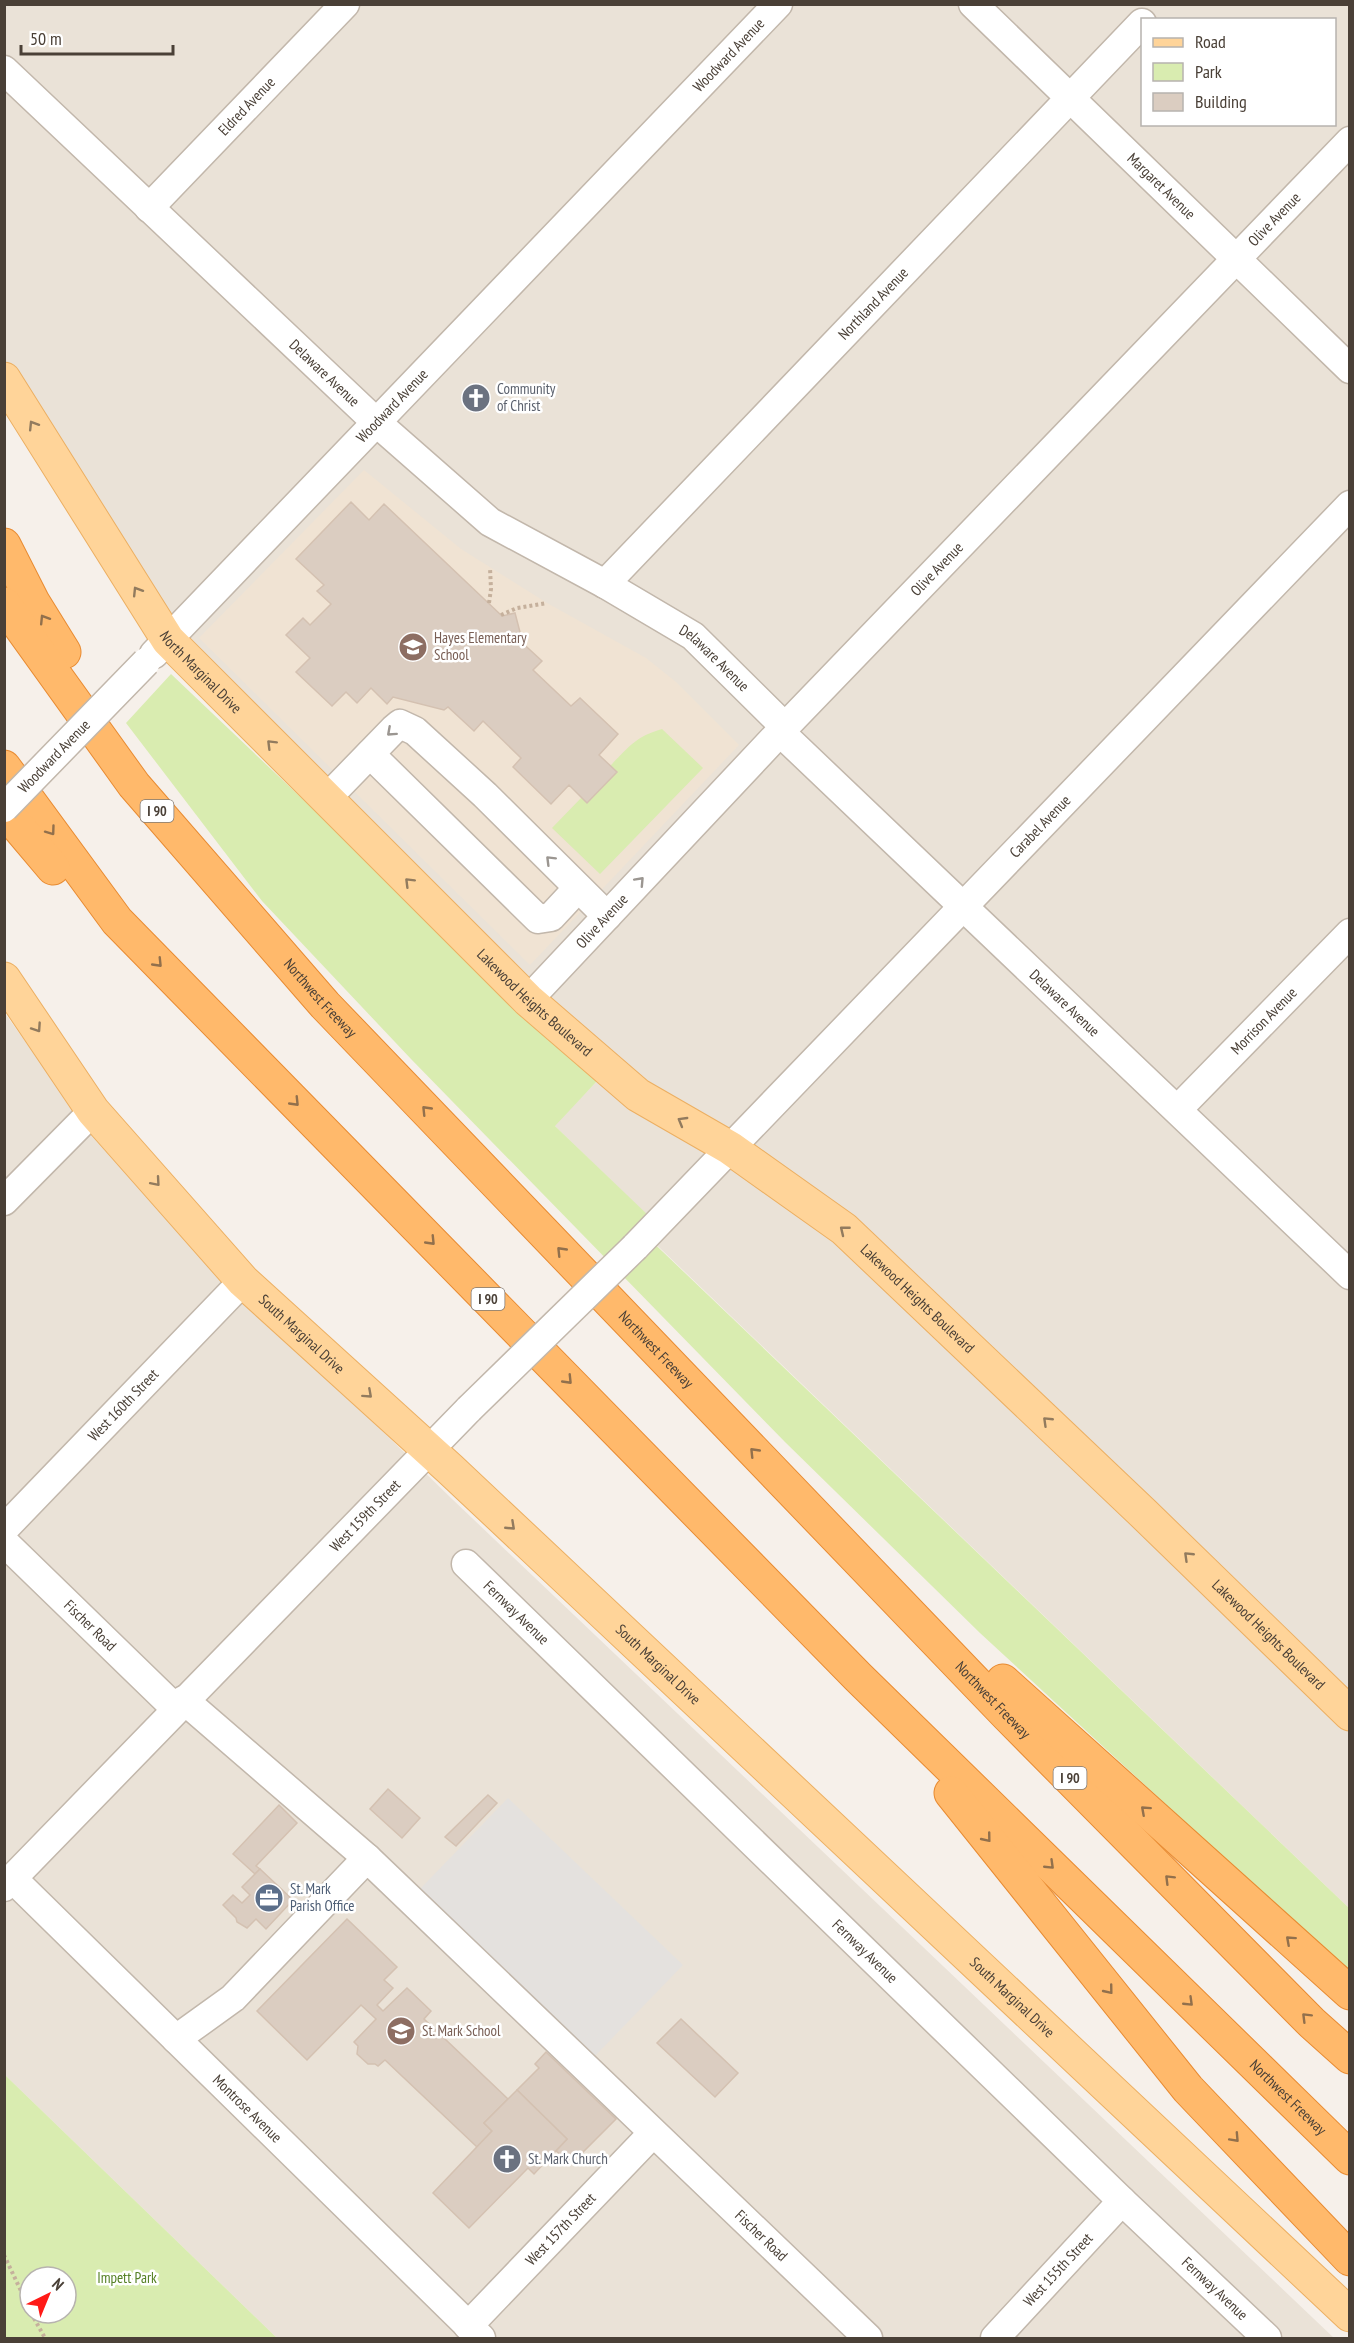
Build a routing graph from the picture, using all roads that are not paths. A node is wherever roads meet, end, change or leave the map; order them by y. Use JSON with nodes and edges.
{"nodes":[{"id":1,"x":345,"y":4,"type":"edge"},
{"id":2,"x":778,"y":4,"type":"edge"},
{"id":3,"x":973,"y":4,"type":"edge"},
{"id":4,"x":1160,"y":4,"type":"edge"},
{"id":5,"x":1148,"y":18,"type":"edge"},
{"id":6,"x":1141,"y":25,"type":"edge"},
{"id":7,"x":4,"y":70,"type":"edge"},
{"id":8,"x":1069,"y":99,"type":"junction"},
{"id":9,"x":1350,"y":141,"type":"edge"},
{"id":10,"x":149,"y":208,"type":"junction"},
{"id":11,"x":1234,"y":260,"type":"junction"},
{"id":12,"x":1350,"y":369,"type":"edge"},
{"id":13,"x":4,"y":379,"type":"edge"},
{"id":14,"x":376,"y":422,"type":"junction"},
{"id":15,"x":1350,"y":504,"type":"edge"},
{"id":16,"x":4,"y":545,"type":"edge"},
{"id":17,"x":605,"y":584,"type":"junction"},
{"id":18,"x":4,"y":604,"type":"edge"},
{"id":19,"x":157,"y":651,"type":"junction"},
{"id":20,"x":782,"y":730,"type":"junction"},
{"id":21,"x":370,"y":754,"type":"junction"},
{"id":22,"x":4,"y":767,"type":"edge"},
{"id":23,"x":326,"y":799,"type":"junction"},
{"id":24,"x":4,"y":809,"type":"edge"},
{"id":25,"x":578,"y":888,"type":"junction"},
{"id":26,"x":962,"y":907,"type":"junction"},
{"id":27,"x":607,"y":916,"type":"junction"},
{"id":28,"x":117,"y":921,"type":"junction"},
{"id":29,"x":451,"y":924,"type":"joint"},
{"id":30,"x":1350,"y":933,"type":"edge"},
{"id":31,"x":4,"y":980,"type":"edge"},
{"id":32,"x":528,"y":1000,"type":"junction"},
{"id":33,"x":325,"y":1005,"type":"junction"},
{"id":34,"x":1178,"y":1109,"type":"junction"},
{"id":35,"x":93,"y":1111,"type":"junction"},
{"id":36,"x":730,"y":1148,"type":"junction"},
{"id":37,"x":4,"y":1201,"type":"edge"},
{"id":38,"x":1350,"y":1275,"type":"edge"},
{"id":39,"x":243,"y":1281,"type":"junction"},
{"id":40,"x":430,"y":1450,"type":"junction"},
{"id":41,"x":795,"y":1494,"type":"junction"},
{"id":42,"x":4,"y":1529,"type":"edge"},
{"id":43,"x":4,"y":1542,"type":"edge"},
{"id":44,"x":466,"y":1564,"type":"dead end"},
{"id":45,"x":858,"y":1677,"type":"junction"},
{"id":46,"x":180,"y":1704,"type":"junction"},
{"id":47,"x":1350,"y":1714,"type":"edge"},
{"id":48,"x":367,"y":1858,"type":"junction"},
{"id":49,"x":9,"y":1883,"type":"edge"},
{"id":50,"x":1350,"y":1993,"type":"edge"},
{"id":51,"x":176,"y":2039,"type":"junction"},
{"id":52,"x":1350,"y":2057,"type":"edge"},
{"id":53,"x":653,"y":2133,"type":"junction"},
{"id":54,"x":1350,"y":2158,"type":"edge"},
{"id":55,"x":1122,"y":2201,"type":"junction"},
{"id":56,"x":1350,"y":2259,"type":"edge"},
{"id":57,"x":1350,"y":2315,"type":"edge"},
{"id":58,"x":474,"y":2332,"type":"edge"},
{"id":59,"x":868,"y":2338,"type":"edge"},
{"id":60,"x":995,"y":2338,"type":"edge"},
{"id":61,"x":1267,"y":2338,"type":"edge"}],
"edges":[{"from":1,"to":10,"type":"street","name":"Eldred Avenue"},
{"from":2,"to":14,"type":"street","name":"Woodward Avenue"},
{"from":3,"to":8,"type":"street","name":"Margaret Avenue"},
{"from":4,"to":5,"type":"street"},
{"from":6,"to":8,"type":"street","name":"Northland Avenue"},
{"from":7,"to":10,"type":"street","name":"Delaware Avenue"},
{"from":8,"to":11,"type":"street","name":"Margaret Avenue"},
{"from":8,"to":17,"type":"street","name":"Northland Avenue"},
{"from":9,"to":11,"type":"street","name":"Olive Avenue"},
{"from":10,"to":14,"type":"street","name":"Delaware Avenue"},
{"from":11,"to":12,"type":"street","name":"Margaret Avenue"},
{"from":11,"to":20,"type":"street","name":"Olive Avenue"},
{"from":19,"to":13,"type":"main road","name":"North Marginal Drive","one_way":true},
{"from":14,"to":17,"type":"street","name":"Delaware Avenue"},
{"from":14,"to":19,"type":"street","name":"Woodward Avenue"},
{"from":15,"to":26,"type":"street","name":"Carabel Avenue"},
{"from":33,"to":16,"type":"highway","one_way":true},
{"from":17,"to":20,"type":"street","name":"Delaware Avenue"},
{"from":18,"to":33,"type":"highway","name":"Northwest Freeway","number":"I 90"},
{"from":23,"to":19,"type":"main road","name":"North Marginal Drive","one_way":true},
{"from":19,"to":24,"type":"street","name":"Woodward Avenue","bridge":true},
{"from":20,"to":26,"type":"street","name":"Delaware Avenue"},
{"from":27,"to":20,"type":"street","name":"Olive Avenue","one_way":true},
{"from":21,"to":23,"type":"street"},
{"from":25,"to":21,"type":"street","one_way":true},
{"from":21,"to":25,"type":"street"},
{"from":22,"to":28,"type":"highway","name":"Northwest Freeway","number":"I 90","one_way":true},
{"from":29,"to":23,"type":"main road","name":"North Marginal Drive","one_way":true},
{"from":24,"to":28,"type":"highway"},
{"from":25,"to":27,"type":"street"},
{"from":26,"to":34,"type":"street","name":"Delaware Avenue"},
{"from":26,"to":36,"type":"street","name":"Carabel Avenue"},
{"from":27,"to":32,"type":"street","name":"Olive Avenue"},
{"from":28,"to":45,"type":"highway","name":"Northwest Freeway","number":"I 90","one_way":true},
{"from":29,"to":32,"type":"main road","name":"Lakewood Heights Boulevard"},
{"from":30,"to":34,"type":"street","name":"Morrison Avenue"},
{"from":31,"to":35,"type":"main road","name":"South Marginal Drive","one_way":true},
{"from":36,"to":32,"type":"main road","name":"Lakewood Heights Boulevard","one_way":true},
{"from":41,"to":33,"type":"highway","name":"Northwest Freeway","number":"I 90","one_way":true},
{"from":34,"to":38,"type":"street","name":"Delaware Avenue"},
{"from":35,"to":37,"type":"street"},
{"from":35,"to":39,"type":"main road","name":"South Marginal Drive","one_way":true},
{"from":36,"to":40,"type":"street","name":"West 159th Street","bridge":true},
{"from":47,"to":36,"type":"main road","name":"Lakewood Heights Boulevard","one_way":true},
{"from":39,"to":40,"type":"main road","name":"South Marginal Drive","one_way":true},
{"from":39,"to":42,"type":"street","name":"West 160th Street"},
{"from":40,"to":46,"type":"street","name":"West 159th Street"},
{"from":40,"to":57,"type":"main road","name":"South Marginal Drive","one_way":true},
{"from":50,"to":41,"type":"highway","one_way":true},
{"from":52,"to":41,"type":"highway","name":"Northwest Freeway","number":"I 90","one_way":true},
{"from":43,"to":46,"type":"street","name":"Fischer Road"},
{"from":44,"to":55,"type":"street","name":"Fernway Avenue"},
{"from":45,"to":54,"type":"highway","name":"Northwest Freeway","number":"I 90","one_way":true},
{"from":45,"to":56,"type":"highway","one_way":true},
{"from":46,"to":48,"type":"street","name":"Fischer Road"},
{"from":46,"to":49,"type":"street","name":"West 159th Street"},
{"from":48,"to":51,"type":"street"},
{"from":48,"to":53,"type":"street","name":"Fischer Road"},
{"from":49,"to":51,"type":"street","name":"Montrose Avenue"},
{"from":51,"to":58,"type":"street","name":"Montrose Avenue"},
{"from":53,"to":58,"type":"street","name":"West 157th Street"},
{"from":53,"to":59,"type":"street","name":"Fischer Road"},
{"from":55,"to":60,"type":"street","name":"West 155th Street"},
{"from":55,"to":61,"type":"street","name":"Fernway Avenue"}]}
